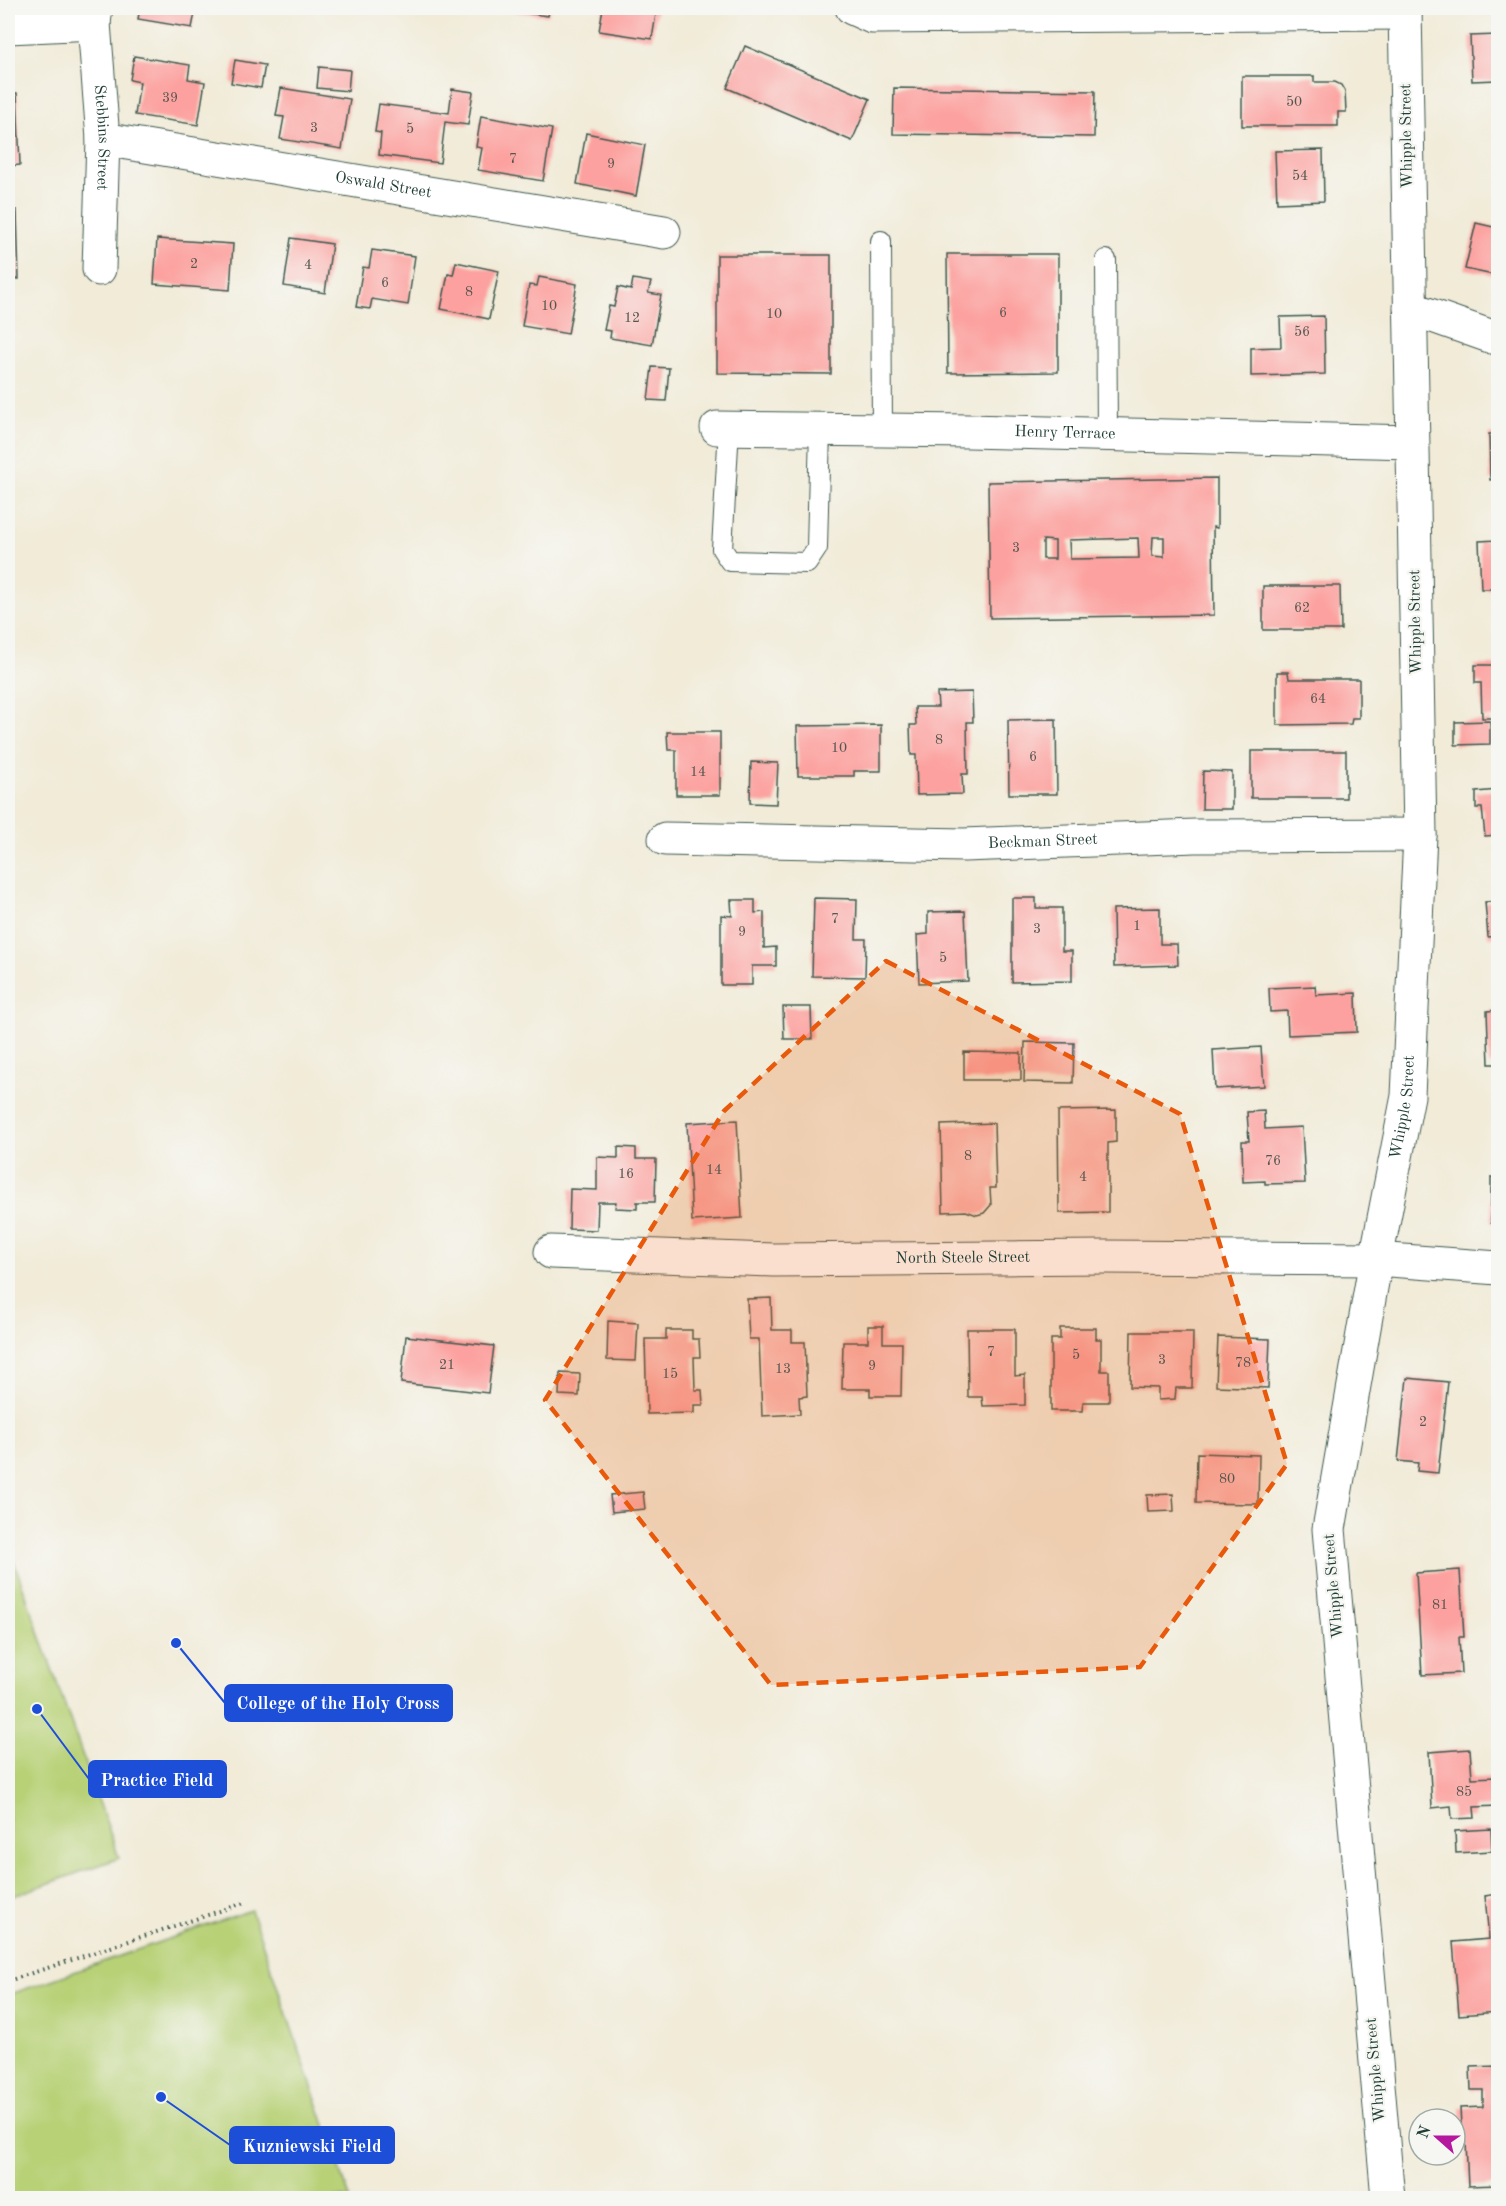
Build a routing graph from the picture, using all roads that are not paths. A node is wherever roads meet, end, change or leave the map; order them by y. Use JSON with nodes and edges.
{"nodes":[{"id":1,"x":852,"y":8,"type":"edge"},
{"id":2,"x":1405,"y":10,"type":"edge"},
{"id":3,"x":95,"y":15,"type":"edge"},
{"id":4,"x":8,"y":27,"type":"edge"},
{"id":5,"x":103,"y":139,"type":"junction"},
{"id":6,"x":664,"y":232,"type":"dead end"},
{"id":7,"x":881,"y":242,"type":"dead end"},
{"id":8,"x":1106,"y":260,"type":"dead end"},
{"id":9,"x":99,"y":269,"type":"dead end"},
{"id":10,"x":1410,"y":308,"type":"junction"},
{"id":11,"x":1498,"y":339,"type":"edge"},
{"id":12,"x":723,"y":428,"type":"joint"},
{"id":13,"x":820,"y":429,"type":"junction"},
{"id":14,"x":882,"y":430,"type":"junction"},
{"id":15,"x":1107,"y":434,"type":"junction"},
{"id":16,"x":1412,"y":442,"type":"junction"},
{"id":17,"x":1420,"y":835,"type":"junction"},
{"id":18,"x":665,"y":839,"type":"dead end"},
{"id":19,"x":551,"y":1252,"type":"dead end"},
{"id":20,"x":1376,"y":1259,"type":"junction"},
{"id":21,"x":1498,"y":1268,"type":"edge"},
{"id":22,"x":1388,"y":2199,"type":"edge"}],
"edges":[{"from":1,"to":2,"type":"street"},
{"from":2,"to":10,"type":"street","name":"Whipple Street"},
{"from":3,"to":4,"type":"street"},
{"from":3,"to":5,"type":"street","name":"Stebbins Street"},
{"from":5,"to":6,"type":"street","name":"Oswald Street"},
{"from":5,"to":9,"type":"street","name":"Stebbins Street"},
{"from":7,"to":14,"type":"lane"},
{"from":8,"to":15,"type":"lane"},
{"from":10,"to":11,"type":"street"},
{"from":10,"to":16,"type":"street","name":"Whipple Street"},
{"from":12,"to":13,"type":"street","name":"Henry Terrace"},
{"from":12,"to":13,"type":"lane"},
{"from":13,"to":14,"type":"street","name":"Henry Terrace"},
{"from":14,"to":15,"type":"street","name":"Henry Terrace"},
{"from":15,"to":16,"type":"street","name":"Henry Terrace"},
{"from":16,"to":17,"type":"street","name":"Whipple Street"},
{"from":17,"to":18,"type":"street","name":"Beckman Street"},
{"from":17,"to":20,"type":"street","name":"Whipple Street"},
{"from":19,"to":20,"type":"street","name":"North Steele Street"},
{"from":20,"to":21,"type":"street","name":"North Steele Street"},
{"from":20,"to":22,"type":"street","name":"Whipple Street"}]}
